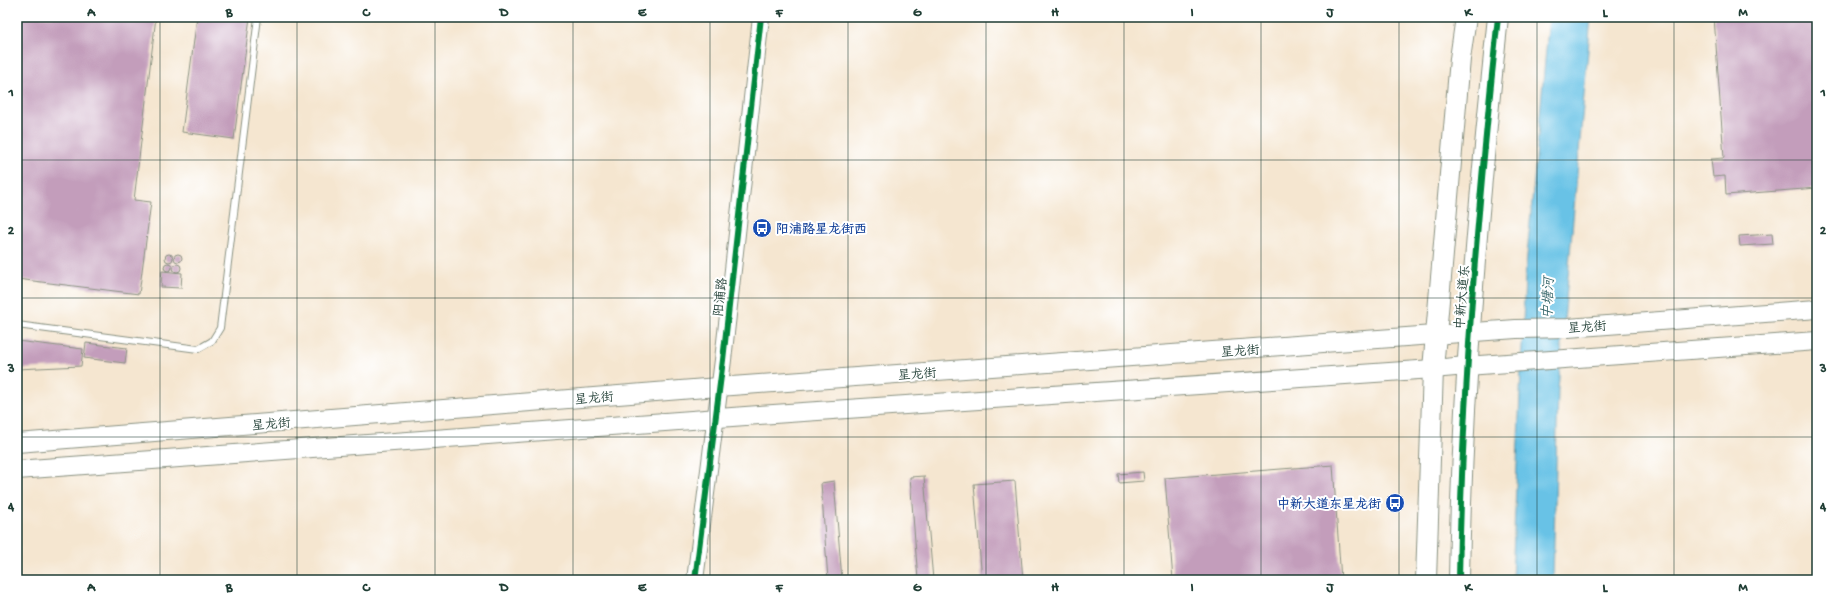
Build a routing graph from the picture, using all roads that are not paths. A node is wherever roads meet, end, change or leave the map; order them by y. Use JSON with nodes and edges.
{"nodes":[{"id":1,"x":258,"y":17,"type":"edge"},
{"id":2,"x":762,"y":17,"type":"edge"},
{"id":3,"x":1466,"y":17,"type":"edge"},
{"id":4,"x":1498,"y":17,"type":"edge"},
{"id":5,"x":1817,"y":309,"type":"edge"},
{"id":6,"x":17,"y":325,"type":"edge"},
{"id":7,"x":1469,"y":332,"type":"junction"},
{"id":8,"x":1436,"y":336,"type":"junction"},
{"id":9,"x":1817,"y":341,"type":"edge"},
{"id":10,"x":1466,"y":366,"type":"junction"},
{"id":11,"x":1433,"y":370,"type":"junction"},
{"id":12,"x":718,"y":387,"type":"junction"},
{"id":13,"x":714,"y":419,"type":"junction"},
{"id":14,"x":17,"y":443,"type":"edge"},
{"id":15,"x":17,"y":470,"type":"edge"},
{"id":16,"x":695,"y":580,"type":"edge"},
{"id":17,"x":1426,"y":580,"type":"edge"},
{"id":18,"x":1459,"y":580,"type":"edge"}],
"edges":[{"from":1,"to":6,"type":"lane"},
{"from":2,"to":12,"type":"street","name":"阳浦路"},
{"from":3,"to":8,"type":"main road","name":"中新大道东"},
{"from":4,"to":7,"type":"main road","name":"中新大道东"},
{"from":5,"to":7,"type":"main road","name":"星龙街"},
{"from":7,"to":8,"type":"main road","name":"星龙街"},
{"from":7,"to":10,"type":"main road","name":"中新大道东"},
{"from":8,"to":11,"type":"main road","name":"中新大道东"},
{"from":8,"to":12,"type":"main road","name":"星龙街"},
{"from":9,"to":10,"type":"main road"},
{"from":10,"to":11,"type":"main road"},
{"from":10,"to":18,"type":"main road","name":"中新大道东"},
{"from":11,"to":13,"type":"main road"},
{"from":11,"to":17,"type":"main road","name":"中新大道东"},
{"from":12,"to":13,"type":"street","name":"阳浦路"},
{"from":12,"to":14,"type":"main road","name":"星龙街"},
{"from":13,"to":15,"type":"main road"},
{"from":13,"to":16,"type":"street","name":"阳浦路"}]}
